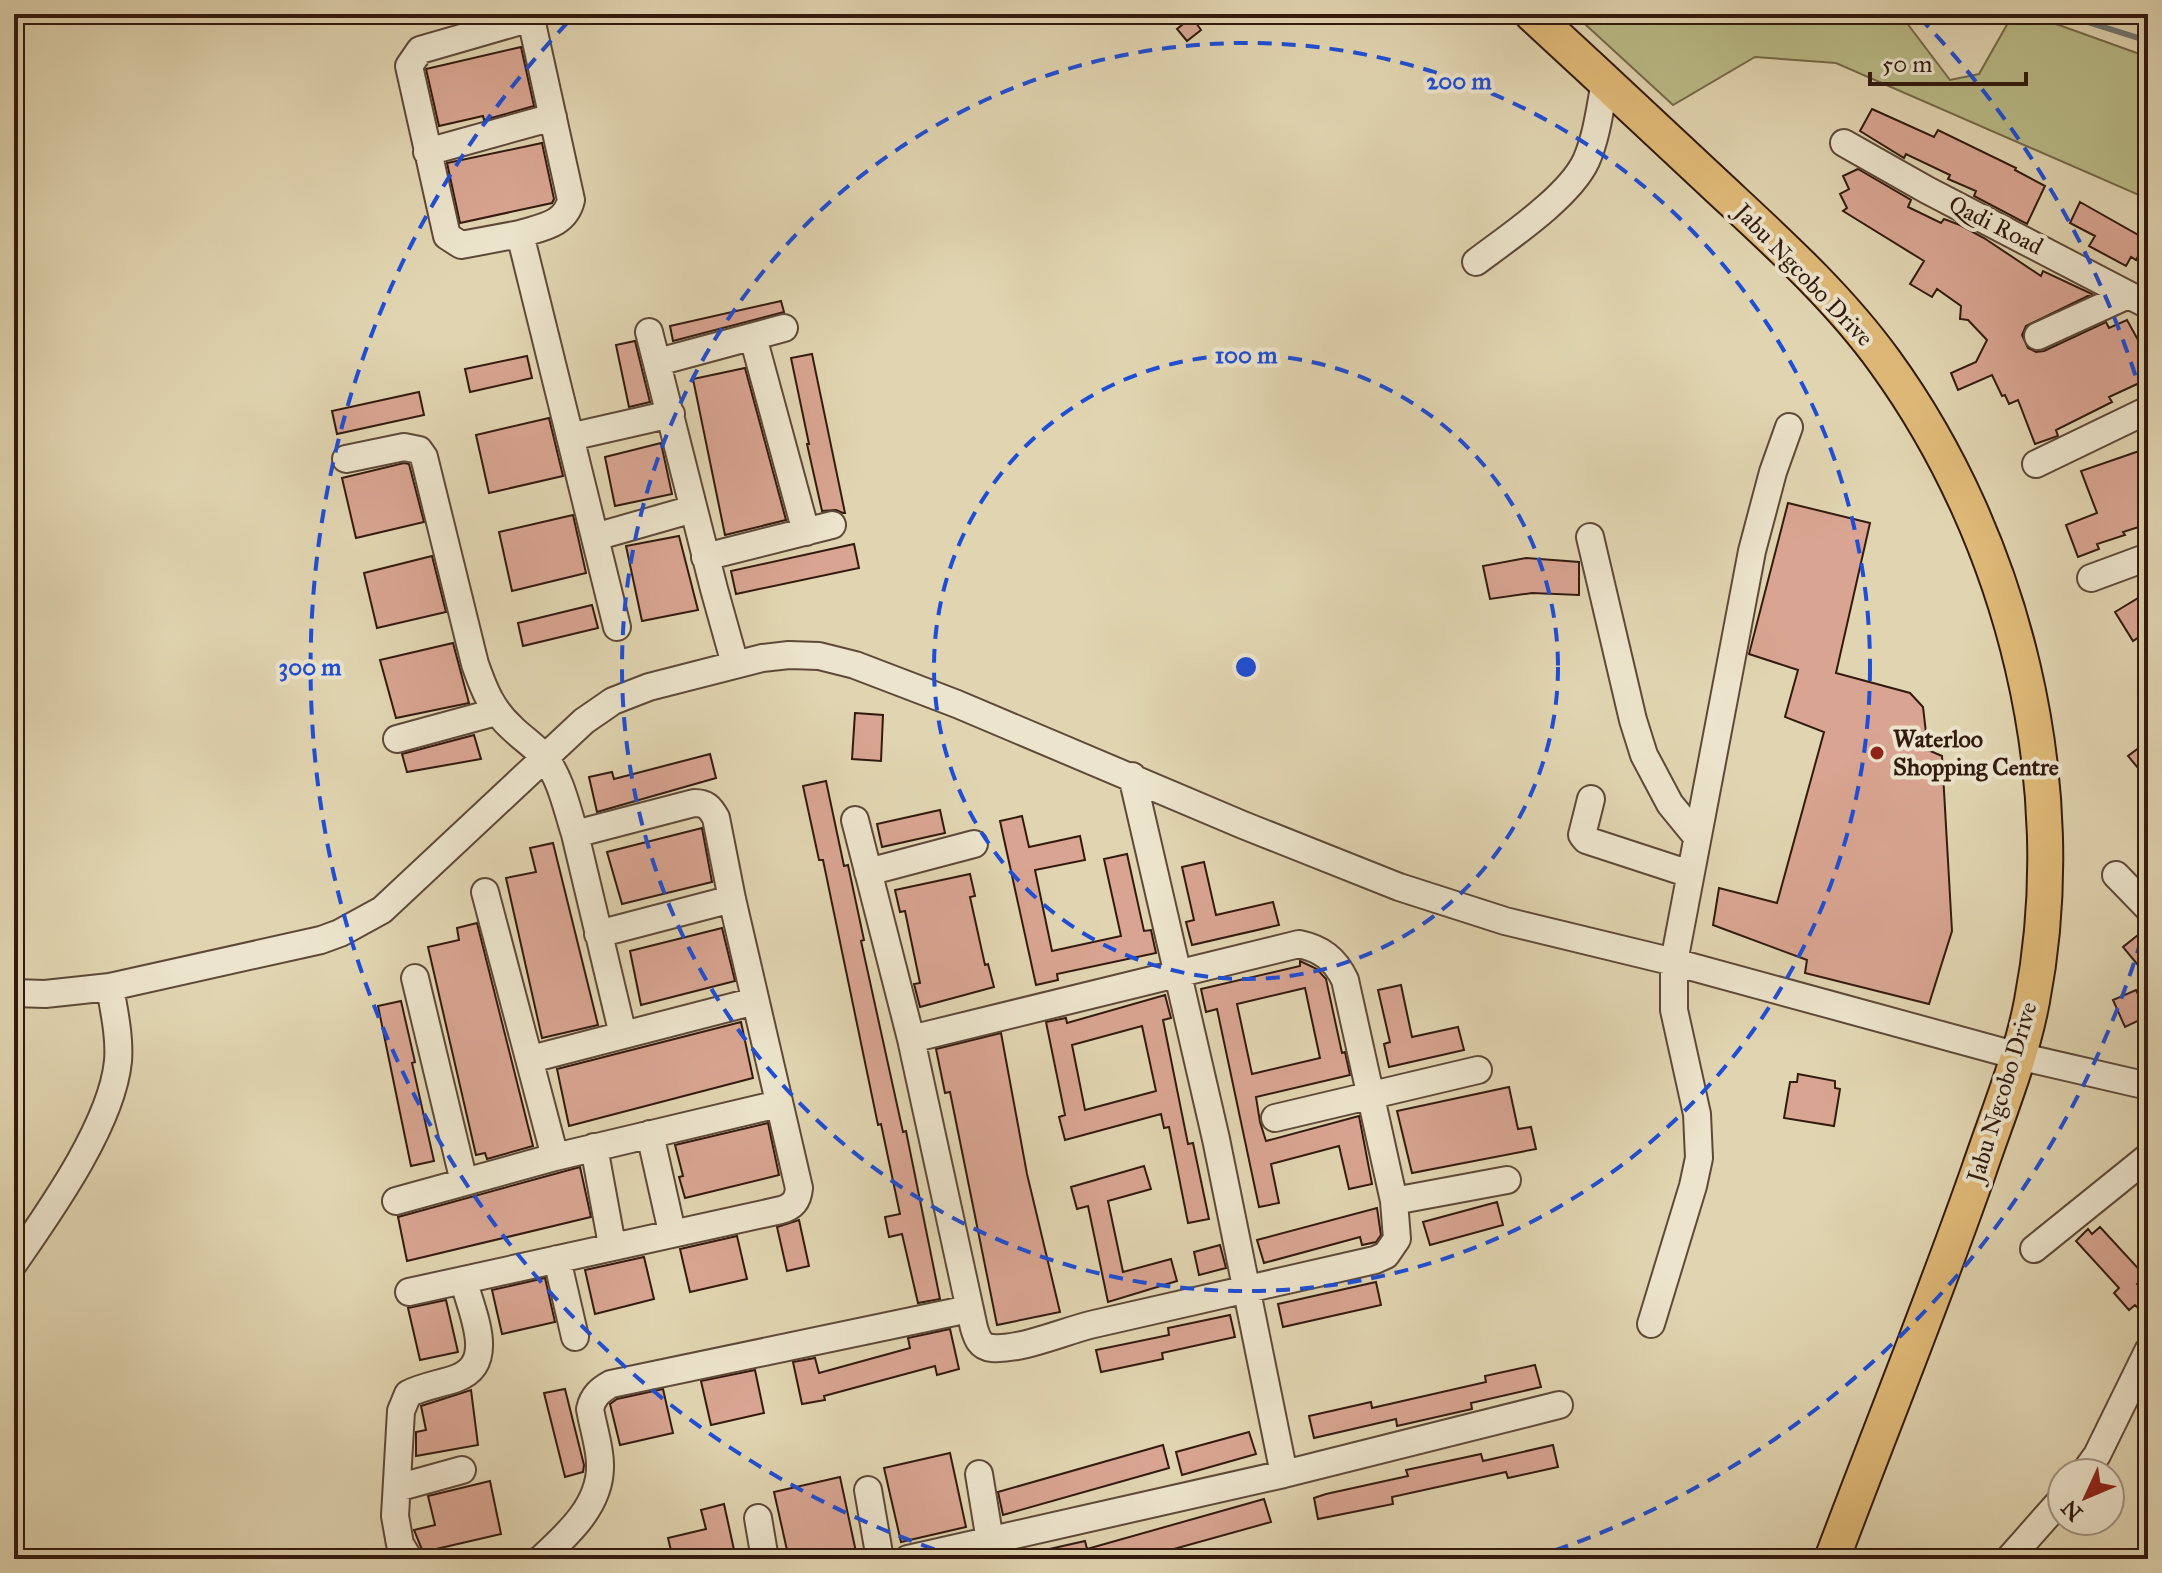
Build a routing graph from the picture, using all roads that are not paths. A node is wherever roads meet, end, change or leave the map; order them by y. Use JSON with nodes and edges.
{"nodes":[{"id":1,"x":1532,"y":14,"type":"edge"},
{"id":2,"x":531,"y":16,"type":"edge"},
{"id":3,"x":1605,"y":82,"type":"junction"},
{"id":4,"x":553,"y":117,"type":"junction"},
{"id":5,"x":1844,"y":143,"type":"dead end"},
{"id":6,"x":427,"y":152,"type":"junction"},
{"id":7,"x":520,"y":234,"type":"junction"},
{"id":8,"x":1476,"y":262,"type":"dead end"},
{"id":9,"x":2138,"y":300,"type":"edge"},
{"id":10,"x":784,"y":328,"type":"dead end"},
{"id":11,"x":649,"y":332,"type":"dead end"},
{"id":12,"x":2038,"y":336,"type":"dead end"},
{"id":13,"x":753,"y":337,"type":"junction"},
{"id":14,"x":658,"y":362,"type":"junction"},
{"id":15,"x":2148,"y":410,"type":"edge"},
{"id":16,"x":671,"y":414,"type":"junction"},
{"id":17,"x":1789,"y":427,"type":"dead end"},
{"id":18,"x":570,"y":437,"type":"junction"},
{"id":19,"x":346,"y":459,"type":"dead end"},
{"id":20,"x":2036,"y":464,"type":"dead end"},
{"id":21,"x":693,"y":509,"type":"junction"},
{"id":22,"x":832,"y":525,"type":"dead end"},
{"id":23,"x":806,"y":532,"type":"junction"},
{"id":24,"x":595,"y":537,"type":"junction"},
{"id":25,"x":1590,"y":537,"type":"dead end"},
{"id":26,"x":705,"y":557,"type":"junction"},
{"id":27,"x":2148,"y":557,"type":"edge"},
{"id":28,"x":2091,"y":578,"type":"dead end"},
{"id":29,"x":617,"y":627,"type":"dead end"},
{"id":30,"x":735,"y":664,"type":"junction"},
{"id":31,"x":496,"y":712,"type":"junction"},
{"id":32,"x":397,"y":739,"type":"dead end"},
{"id":33,"x":544,"y":757,"type":"junction"},
{"id":34,"x":1132,"y":776,"type":"junction"},
{"id":35,"x":1591,"y":799,"type":"dead end"},
{"id":36,"x":855,"y":820,"type":"dead end"},
{"id":37,"x":575,"y":834,"type":"junction"},
{"id":38,"x":1697,"y":837,"type":"junction"},
{"id":39,"x":974,"y":844,"type":"dead end"},
{"id":40,"x":868,"y":872,"type":"junction"},
{"id":41,"x":1690,"y":874,"type":"junction"},
{"id":42,"x":2116,"y":875,"type":"dead end"},
{"id":43,"x":485,"y":892,"type":"dead end"},
{"id":44,"x":732,"y":899,"type":"junction"},
{"id":45,"x":2148,"y":908,"type":"edge"},
{"id":46,"x":598,"y":934,"type":"junction"},
{"id":47,"x":1674,"y":962,"type":"junction"},
{"id":48,"x":1178,"y":972,"type":"junction"},
{"id":49,"x":415,"y":978,"type":"dead end"},
{"id":50,"x":110,"y":987,"type":"junction"},
{"id":51,"x":14,"y":993,"type":"edge"},
{"id":52,"x":755,"y":1001,"type":"junction"},
{"id":53,"x":623,"y":1035,"type":"junction"},
{"id":54,"x":911,"y":1039,"type":"junction"},
{"id":55,"x":2018,"y":1056,"type":"junction"},
{"id":56,"x":531,"y":1059,"type":"junction"},
{"id":57,"x":1478,"y":1070,"type":"dead end"},
{"id":58,"x":2148,"y":1086,"type":"edge"},
{"id":59,"x":1371,"y":1097,"type":"junction"},
{"id":60,"x":778,"y":1104,"type":"junction"},
{"id":61,"x":1275,"y":1118,"type":"dead end"},
{"id":62,"x":650,"y":1134,"type":"junction"},
{"id":63,"x":594,"y":1147,"type":"junction"},
{"id":64,"x":555,"y":1157,"type":"junction"},
{"id":65,"x":2148,"y":1157,"type":"edge"},
{"id":66,"x":1507,"y":1180,"type":"dead end"},
{"id":67,"x":464,"y":1182,"type":"junction"},
{"id":68,"x":396,"y":1201,"type":"dead end"},
{"id":69,"x":1394,"y":1201,"type":"junction"},
{"id":70,"x":672,"y":1232,"type":"junction"},
{"id":71,"x":612,"y":1245,"type":"junction"},
{"id":72,"x":2034,"y":1249,"type":"dead end"},
{"id":73,"x":557,"y":1259,"type":"junction"},
{"id":74,"x":14,"y":1263,"type":"edge"},
{"id":75,"x":464,"y":1282,"type":"junction"},
{"id":76,"x":1246,"y":1289,"type":"junction"},
{"id":77,"x":409,"y":1292,"type":"dead end"},
{"id":78,"x":969,"y":1309,"type":"junction"},
{"id":79,"x":1651,"y":1324,"type":"dead end"},
{"id":80,"x":575,"y":1337,"type":"dead end"},
{"id":81,"x":2148,"y":1351,"type":"edge"},
{"id":82,"x":1559,"y":1405,"type":"dead end"},
{"id":83,"x":2096,"y":1457,"type":"edge"},
{"id":84,"x":462,"y":1470,"type":"dead end"},
{"id":85,"x":979,"y":1474,"type":"dead end"},
{"id":86,"x":1284,"y":1474,"type":"junction"},
{"id":87,"x":397,"y":1488,"type":"junction"},
{"id":88,"x":868,"y":1490,"type":"dead end"},
{"id":89,"x":2046,"y":1517,"type":"edge"},
{"id":90,"x":758,"y":1518,"type":"dead end"},
{"id":91,"x":991,"y":1550,"type":"edge"},
{"id":92,"x":409,"y":1559,"type":"edge"},
{"id":93,"x":541,"y":1559,"type":"edge"},
{"id":94,"x":765,"y":1559,"type":"edge"},
{"id":95,"x":880,"y":1559,"type":"edge"},
{"id":96,"x":908,"y":1559,"type":"edge"},
{"id":97,"x":1832,"y":1559,"type":"edge"},
{"id":98,"x":2009,"y":1559,"type":"edge"}],
"edges":[{"from":1,"to":3,"type":"main road","name":"Jabu Ngcobo Drive"},
{"from":2,"to":4,"type":"street"},
{"from":2,"to":6,"type":"street"},
{"from":3,"to":8,"type":"street"},
{"from":3,"to":55,"type":"main road","name":"Jabu Ngcobo Drive"},
{"from":4,"to":6,"type":"street"},
{"from":4,"to":7,"type":"street"},
{"from":5,"to":9,"type":"street","name":"Qadi Road"},
{"from":6,"to":7,"type":"street"},
{"from":7,"to":18,"type":"street"},
{"from":9,"to":12,"type":"street"},
{"from":10,"to":13,"type":"street"},
{"from":11,"to":14,"type":"street"},
{"from":13,"to":14,"type":"street"},
{"from":13,"to":23,"type":"street"},
{"from":14,"to":16,"type":"street"},
{"from":15,"to":20,"type":"street"},
{"from":16,"to":18,"type":"street"},
{"from":16,"to":21,"type":"street"},
{"from":17,"to":38,"type":"street"},
{"from":18,"to":24,"type":"street"},
{"from":19,"to":31,"type":"street"},
{"from":21,"to":24,"type":"street"},
{"from":21,"to":26,"type":"street"},
{"from":22,"to":23,"type":"street"},
{"from":23,"to":26,"type":"street"},
{"from":24,"to":29,"type":"street"},
{"from":25,"to":38,"type":"street"},
{"from":26,"to":30,"type":"street"},
{"from":27,"to":28,"type":"street"},
{"from":30,"to":33,"type":"street"},
{"from":30,"to":34,"type":"street"},
{"from":31,"to":32,"type":"street"},
{"from":31,"to":33,"type":"street"},
{"from":33,"to":37,"type":"street"},
{"from":33,"to":50,"type":"street"},
{"from":34,"to":47,"type":"street"},
{"from":34,"to":48,"type":"street"},
{"from":35,"to":41,"type":"street"},
{"from":36,"to":40,"type":"street"},
{"from":37,"to":44,"type":"street"},
{"from":37,"to":46,"type":"street"},
{"from":38,"to":41,"type":"street"},
{"from":39,"to":40,"type":"street"},
{"from":40,"to":54,"type":"street"},
{"from":41,"to":47,"type":"street"},
{"from":42,"to":45,"type":"street"},
{"from":43,"to":56,"type":"street"},
{"from":44,"to":46,"type":"street"},
{"from":44,"to":52,"type":"street"},
{"from":46,"to":53,"type":"street"},
{"from":47,"to":55,"type":"street"},
{"from":47,"to":79,"type":"street"},
{"from":48,"to":54,"type":"street"},
{"from":48,"to":59,"type":"street"},
{"from":48,"to":76,"type":"street"},
{"from":49,"to":67,"type":"street"},
{"from":50,"to":51,"type":"street"},
{"from":50,"to":74,"type":"street"},
{"from":52,"to":53,"type":"street"},
{"from":52,"to":60,"type":"street"},
{"from":53,"to":56,"type":"street"},
{"from":54,"to":78,"type":"street"},
{"from":55,"to":58,"type":"street"},
{"from":55,"to":97,"type":"main road","name":"Jabu Ngcobo Drive"},
{"from":56,"to":64,"type":"street"},
{"from":57,"to":59,"type":"street"},
{"from":59,"to":61,"type":"street"},
{"from":59,"to":69,"type":"street"},
{"from":60,"to":62,"type":"street"},
{"from":60,"to":70,"type":"street"},
{"from":62,"to":63,"type":"street"},
{"from":62,"to":70,"type":"street"},
{"from":63,"to":64,"type":"street"},
{"from":63,"to":71,"type":"street"},
{"from":64,"to":67,"type":"street"},
{"from":65,"to":72,"type":"street"},
{"from":66,"to":69,"type":"street"},
{"from":67,"to":68,"type":"street"},
{"from":69,"to":76,"type":"street"},
{"from":70,"to":71,"type":"street"},
{"from":71,"to":73,"type":"street"},
{"from":73,"to":75,"type":"street"},
{"from":73,"to":80,"type":"street"},
{"from":75,"to":77,"type":"street"},
{"from":75,"to":87,"type":"street"},
{"from":76,"to":78,"type":"street"},
{"from":76,"to":86,"type":"street"},
{"from":78,"to":93,"type":"street"},
{"from":81,"to":83,"type":"street"},
{"from":82,"to":86,"type":"street"},
{"from":84,"to":87,"type":"street"},
{"from":85,"to":91,"type":"street"},
{"from":86,"to":91,"type":"street"},
{"from":87,"to":92,"type":"street"},
{"from":88,"to":95,"type":"street"},
{"from":89,"to":98,"type":"street"},
{"from":90,"to":94,"type":"street"},
{"from":91,"to":96,"type":"street"}]}
